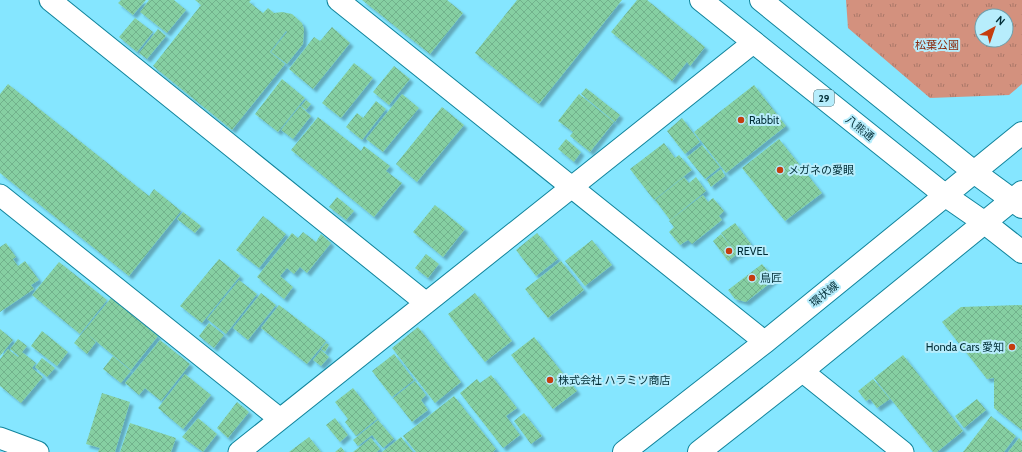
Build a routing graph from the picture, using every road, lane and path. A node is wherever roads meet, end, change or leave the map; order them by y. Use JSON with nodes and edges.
{"nodes":[{"id":1,"x":50,"y":0,"type":"edge"},
{"id":2,"x":338,"y":0,"type":"edge"},
{"id":3,"x":701,"y":0,"type":"edge"},
{"id":4,"x":761,"y":0,"type":"edge"},
{"id":5,"x":754,"y":42,"type":"junction"},
{"id":6,"x":1022,"y":134,"type":"edge"},
{"id":7,"x":974,"y":172,"type":"junction"},
{"id":8,"x":571,"y":187,"type":"junction"},
{"id":9,"x":0,"y":196,"type":"edge"},
{"id":10,"x":946,"y":196,"type":"junction"},
{"id":11,"x":1019,"y":199,"type":"edge"},
{"id":12,"x":985,"y":223,"type":"junction"},
{"id":13,"x":1022,"y":252,"type":"edge"},
{"id":14,"x":426,"y":303,"type":"junction"},
{"id":15,"x":765,"y":342,"type":"junction"},
{"id":16,"x":802,"y":371,"type":"junction"},
{"id":17,"x":280,"y":420,"type":"junction"},
{"id":18,"x":0,"y":438,"type":"edge"},
{"id":19,"x":38,"y":452,"type":"edge"},
{"id":20,"x":238,"y":452,"type":"edge"},
{"id":21,"x":624,"y":452,"type":"edge"},
{"id":22,"x":699,"y":452,"type":"edge"},
{"id":23,"x":903,"y":452,"type":"edge"}],
"edges":[{"from":1,"to":14,"type":"street"},
{"from":2,"to":8,"type":"street"},
{"from":3,"to":5,"type":"main road","name":"八熊通","number":"29"},
{"from":4,"to":7,"type":"main road"},
{"from":5,"to":8,"type":"street"},
{"from":5,"to":10,"type":"main road","name":"八熊通","number":"29"},
{"from":6,"to":7,"type":"main road","name":"環状線"},
{"from":7,"to":10,"type":"main road","name":"環状線"},
{"from":7,"to":11,"type":"main road"},
{"from":8,"to":14,"type":"street"},
{"from":8,"to":15,"type":"street"},
{"from":9,"to":17,"type":"street"},
{"from":10,"to":12,"type":"main road","name":"八熊通","number":"29"},
{"from":10,"to":15,"type":"main road","name":"環状線"},
{"from":11,"to":12,"type":"main road"},
{"from":12,"to":13,"type":"main road","name":"八熊通","number":"29"},
{"from":12,"to":16,"type":"main road"},
{"from":14,"to":17,"type":"street"},
{"from":15,"to":21,"type":"main road","name":"環状線"},
{"from":16,"to":22,"type":"main road"},
{"from":16,"to":23,"type":"street"},
{"from":17,"to":20,"type":"street"},
{"from":18,"to":19,"type":"street"}]}
